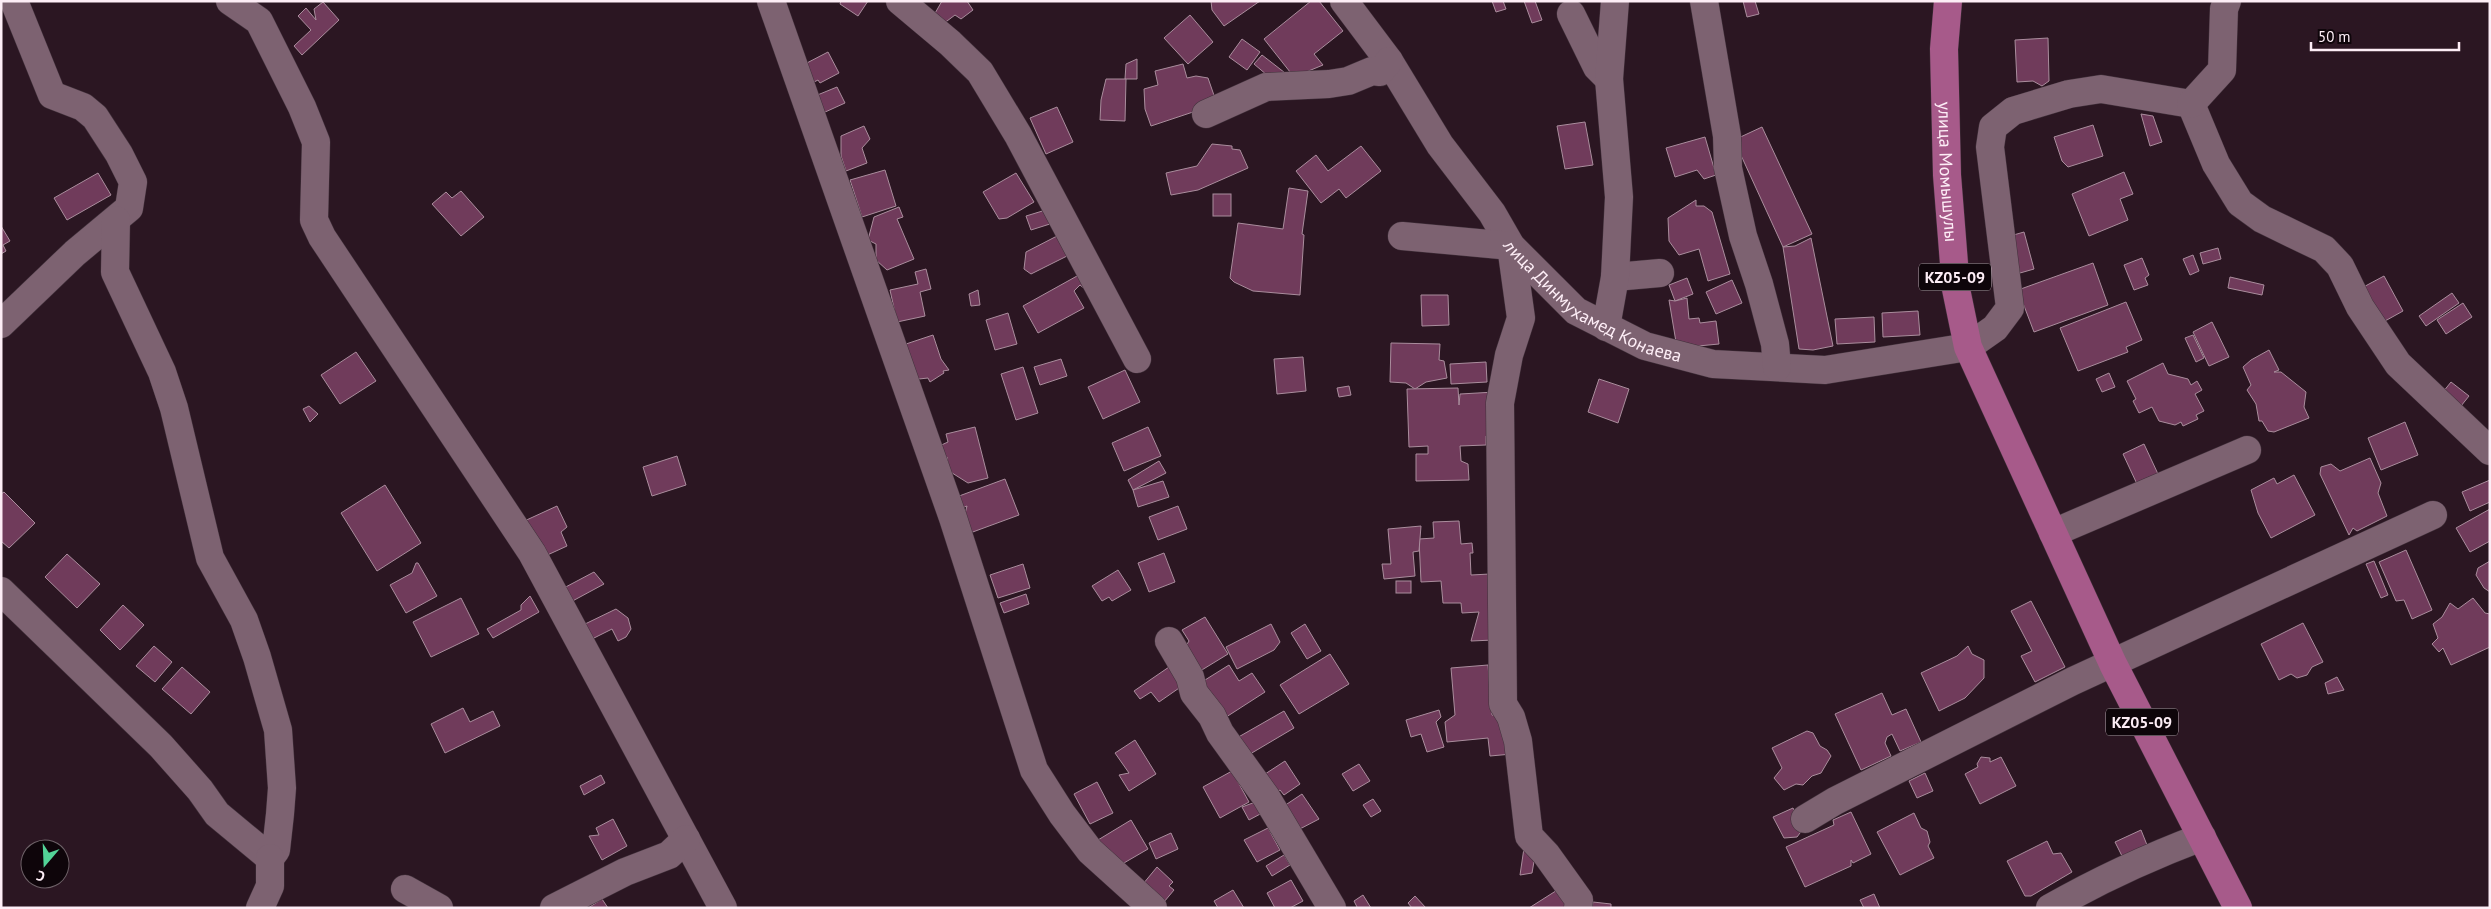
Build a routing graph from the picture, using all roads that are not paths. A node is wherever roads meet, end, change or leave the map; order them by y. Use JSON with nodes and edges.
{"nodes":[{"id":1,"x":14,"y":1,"type":"edge"},
{"id":2,"x":230,"y":1,"type":"edge"},
{"id":3,"x":771,"y":1,"type":"edge"},
{"id":4,"x":900,"y":1,"type":"edge"},
{"id":5,"x":1344,"y":1,"type":"edge"},
{"id":6,"x":1615,"y":1,"type":"edge"},
{"id":7,"x":1704,"y":1,"type":"edge"},
{"id":8,"x":1948,"y":1,"type":"edge"},
{"id":9,"x":2227,"y":1,"type":"edge"},
{"id":10,"x":1571,"y":14,"type":"dead end"},
{"id":11,"x":1389,"y":61,"type":"junction"},
{"id":12,"x":1609,"y":79,"type":"junction"},
{"id":13,"x":2191,"y":104,"type":"junction"},
{"id":14,"x":1206,"y":114,"type":"dead end"},
{"id":15,"x":116,"y":220,"type":"junction"},
{"id":16,"x":1402,"y":236,"type":"dead end"},
{"id":17,"x":1511,"y":246,"type":"junction"},
{"id":18,"x":1660,"y":273,"type":"dead end"},
{"id":19,"x":1615,"y":277,"type":"junction"},
{"id":20,"x":1576,"y":311,"type":"junction"},
{"id":21,"x":1521,"y":318,"type":"junction"},
{"id":22,"x":1,"y":324,"type":"edge"},
{"id":23,"x":1606,"y":327,"type":"junction"},
{"id":24,"x":1968,"y":347,"type":"junction"},
{"id":25,"x":1137,"y":359,"type":"dead end"},
{"id":26,"x":1777,"y":367,"type":"junction"},
{"id":27,"x":2247,"y":450,"type":"dead end"},
{"id":28,"x":2490,"y":451,"type":"edge"},
{"id":29,"x":2433,"y":515,"type":"dead end"},
{"id":30,"x":2053,"y":533,"type":"junction"},
{"id":31,"x":1,"y":591,"type":"edge"},
{"id":32,"x":1169,"y":641,"type":"dead end"},
{"id":33,"x":2113,"y":664,"type":"junction"},
{"id":34,"x":1805,"y":819,"type":"dead end"},
{"id":35,"x":2202,"y":837,"type":"junction"},
{"id":36,"x":686,"y":839,"type":"junction"},
{"id":37,"x":270,"y":858,"type":"junction"},
{"id":38,"x":405,"y":889,"type":"dead end"},
{"id":39,"x":260,"y":908,"type":"edge"},
{"id":40,"x":439,"y":908,"type":"edge"},
{"id":41,"x":554,"y":908,"type":"edge"},
{"id":42,"x":723,"y":908,"type":"edge"},
{"id":43,"x":1153,"y":908,"type":"edge"},
{"id":44,"x":1332,"y":908,"type":"edge"},
{"id":45,"x":1578,"y":908,"type":"edge"},
{"id":46,"x":2050,"y":908,"type":"edge"},
{"id":47,"x":2238,"y":908,"type":"edge"}],
"edges":[{"from":1,"to":15,"type":"street"},
{"from":2,"to":36,"type":"street"},
{"from":3,"to":43,"type":"street"},
{"from":4,"to":25,"type":"street"},
{"from":5,"to":11,"type":"street","name":"лица Динмухамед Конаева"},
{"from":6,"to":12,"type":"street"},
{"from":7,"to":26,"type":"street"},
{"from":8,"to":24,"type":"main road","name":"улица Момышулы","number":"KZ05-09"},
{"from":9,"to":13,"type":"street"},
{"from":10,"to":12,"type":"street"},
{"from":11,"to":14,"type":"street"},
{"from":11,"to":17,"type":"street","name":"лица Динмухамед Конаева"},
{"from":12,"to":19,"type":"street"},
{"from":13,"to":24,"type":"street"},
{"from":13,"to":28,"type":"street"},
{"from":15,"to":22,"type":"street"},
{"from":15,"to":37,"type":"street"},
{"from":16,"to":17,"type":"street"},
{"from":17,"to":20,"type":"street","name":"лица Динмухамед Конаева"},
{"from":17,"to":21,"type":"street"},
{"from":18,"to":19,"type":"street"},
{"from":19,"to":23,"type":"street"},
{"from":20,"to":21,"type":"street"},
{"from":20,"to":23,"type":"street","name":"лица Динмухамед Конаева"},
{"from":21,"to":45,"type":"street"},
{"from":23,"to":26,"type":"street","name":"лица Динмухамед Конаева"},
{"from":24,"to":26,"type":"street","name":"лица Динмухамед Конаева"},
{"from":24,"to":30,"type":"main road","name":"улица Момышулы","number":"KZ05-09"},
{"from":27,"to":30,"type":"street"},
{"from":29,"to":33,"type":"street"},
{"from":30,"to":33,"type":"main road","number":"KZ05-09"},
{"from":31,"to":37,"type":"street"},
{"from":32,"to":44,"type":"street"},
{"from":33,"to":34,"type":"street"},
{"from":33,"to":35,"type":"main road","number":"KZ05-09"},
{"from":35,"to":46,"type":"street"},
{"from":35,"to":47,"type":"main road","number":"KZ05-09"},
{"from":36,"to":41,"type":"street"},
{"from":36,"to":42,"type":"street"},
{"from":37,"to":39,"type":"street"},
{"from":38,"to":40,"type":"street"}]}
